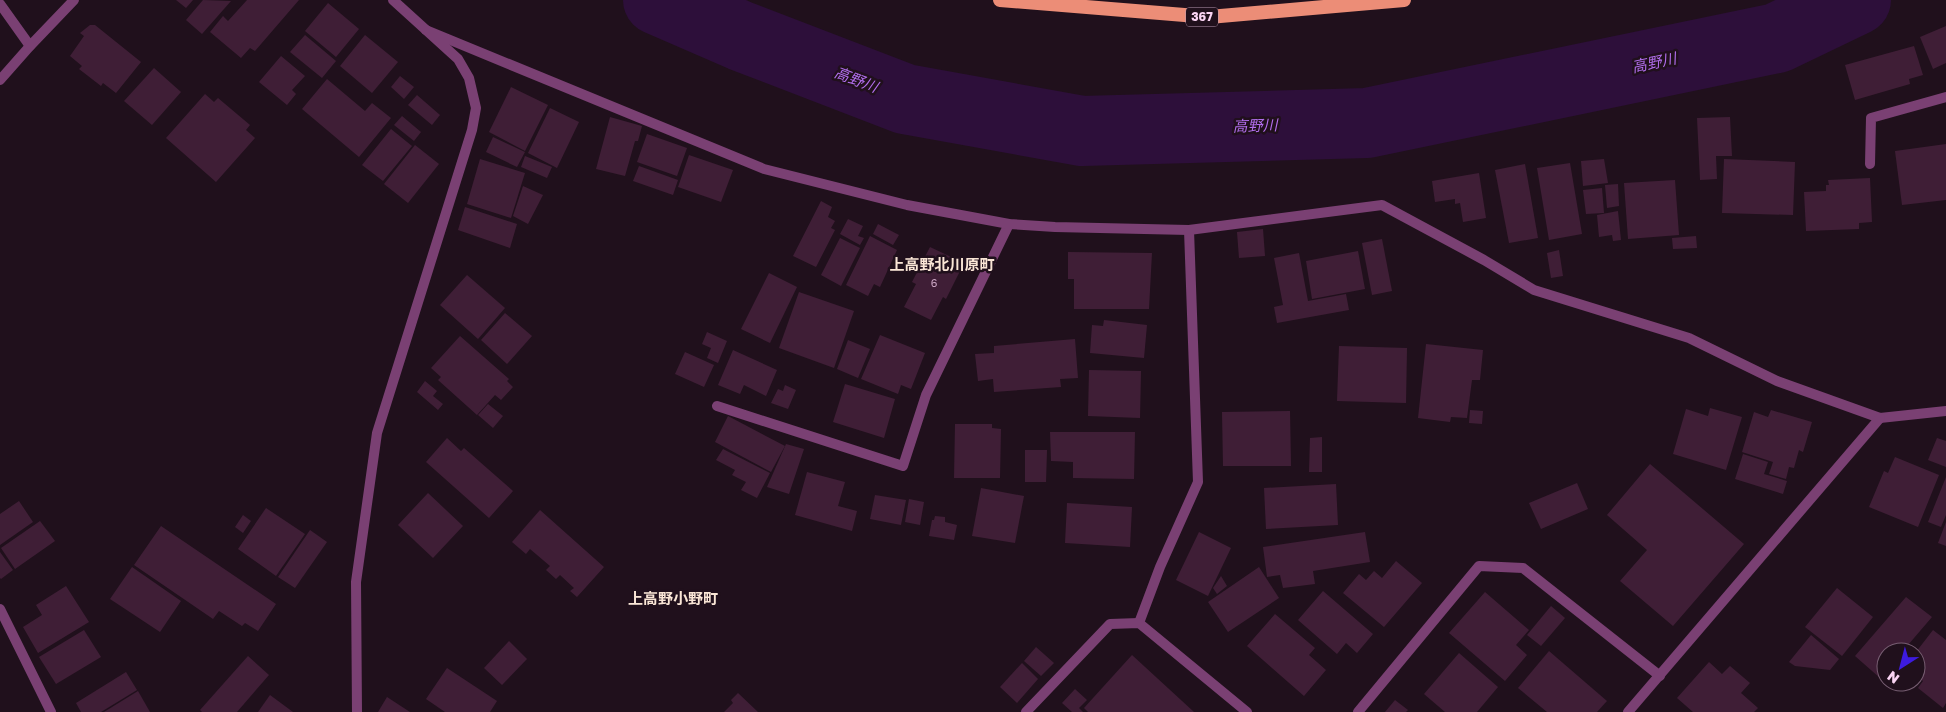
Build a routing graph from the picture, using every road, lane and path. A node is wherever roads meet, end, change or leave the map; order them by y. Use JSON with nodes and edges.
{"nodes":[{"id":1,"x":74,"y":0,"type":"edge"},
{"id":2,"x":393,"y":0,"type":"edge"},
{"id":3,"x":1000,"y":0,"type":"edge"},
{"id":4,"x":1404,"y":0,"type":"edge"},
{"id":5,"x":0,"y":4,"type":"edge"},
{"id":6,"x":426,"y":30,"type":"junction"},
{"id":7,"x":30,"y":46,"type":"junction"},
{"id":8,"x":0,"y":80,"type":"edge"},
{"id":9,"x":1946,"y":97,"type":"edge"},
{"id":10,"x":1870,"y":164,"type":"dead end"},
{"id":11,"x":1009,"y":224,"type":"junction"},
{"id":12,"x":1189,"y":230,"type":"junction"},
{"id":13,"x":717,"y":406,"type":"dead end"},
{"id":14,"x":1946,"y":411,"type":"edge"},
{"id":15,"x":1880,"y":418,"type":"junction"},
{"id":16,"x":0,"y":609,"type":"edge"},
{"id":17,"x":1139,"y":623,"type":"junction"},
{"id":18,"x":1660,"y":676,"type":"junction"},
{"id":19,"x":51,"y":712,"type":"edge"},
{"id":20,"x":357,"y":712,"type":"edge"},
{"id":21,"x":1026,"y":712,"type":"edge"},
{"id":22,"x":1247,"y":712,"type":"edge"},
{"id":23,"x":1358,"y":712,"type":"edge"},
{"id":24,"x":1628,"y":712,"type":"edge"}],
"edges":[{"from":1,"to":7,"type":"street"},
{"from":2,"to":6,"type":"street"},
{"from":3,"to":4,"type":"highway","number":"367"},
{"from":5,"to":7,"type":"street"},
{"from":6,"to":11,"type":"street"},
{"from":6,"to":20,"type":"street"},
{"from":7,"to":8,"type":"street"},
{"from":9,"to":10,"type":"street"},
{"from":11,"to":12,"type":"street"},
{"from":11,"to":13,"type":"street"},
{"from":12,"to":15,"type":"street"},
{"from":12,"to":17,"type":"street"},
{"from":14,"to":15,"type":"street"},
{"from":15,"to":18,"type":"street"},
{"from":16,"to":19,"type":"street"},
{"from":17,"to":21,"type":"street"},
{"from":17,"to":22,"type":"street"},
{"from":18,"to":23,"type":"street"},
{"from":18,"to":24,"type":"street"}]}
